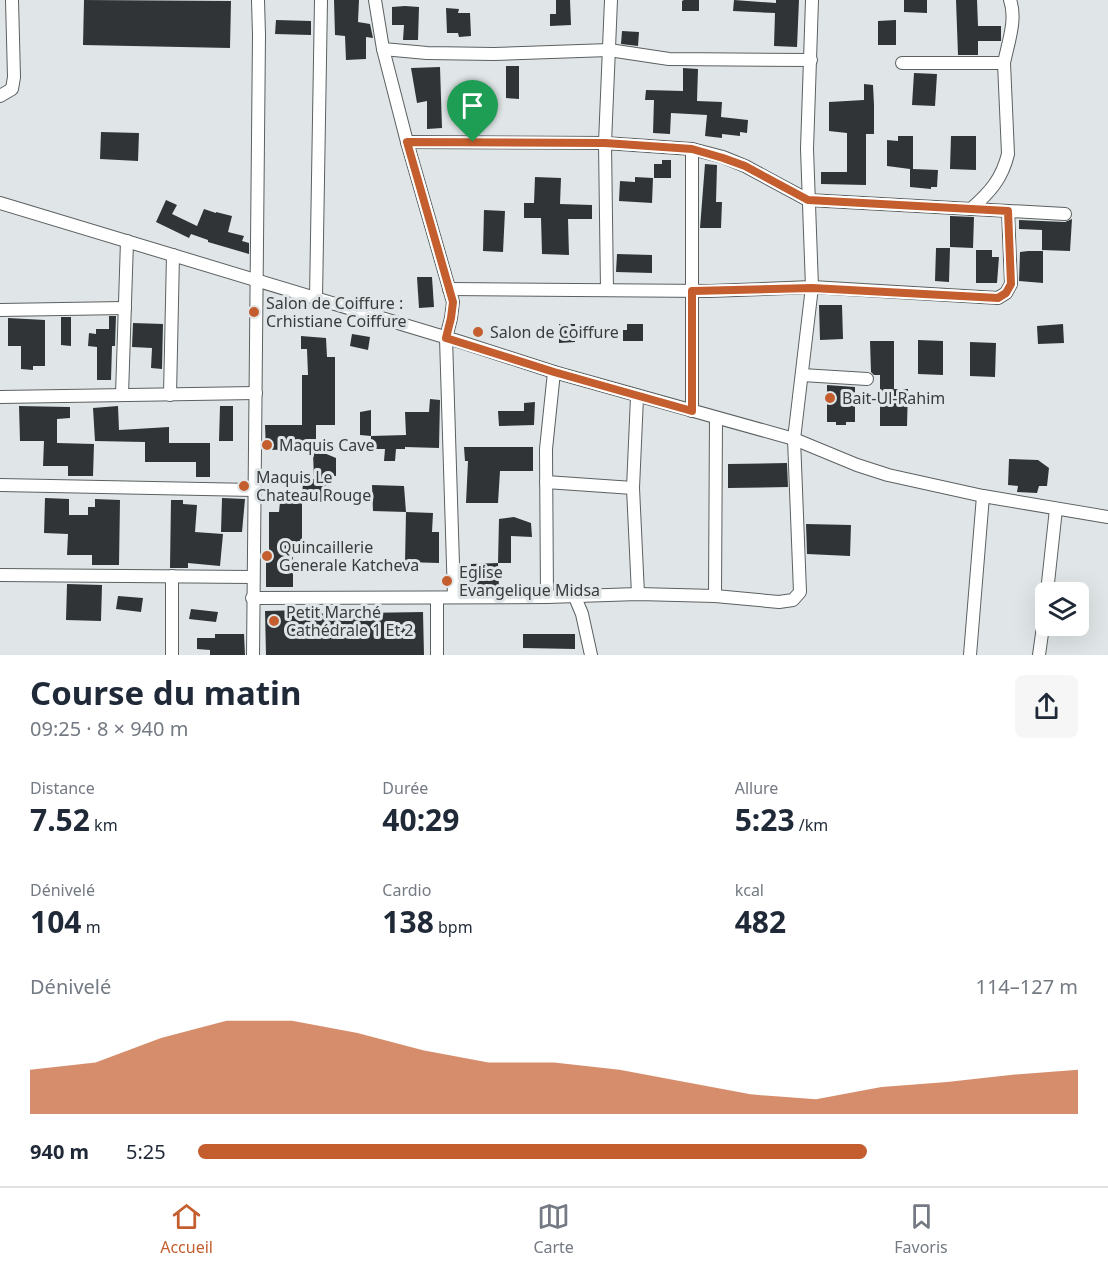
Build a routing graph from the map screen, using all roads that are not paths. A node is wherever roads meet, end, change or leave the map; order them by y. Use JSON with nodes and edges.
{"nodes":[{"id":1,"x":12,"y":0,"type":"edge"},
{"id":2,"x":258,"y":0,"type":"edge"},
{"id":3,"x":321,"y":0,"type":"edge"},
{"id":4,"x":375,"y":0,"type":"edge"},
{"id":5,"x":611,"y":0,"type":"edge"},
{"id":6,"x":812,"y":0,"type":"edge"},
{"id":7,"x":1010,"y":0,"type":"edge"},
{"id":8,"x":383,"y":50,"type":"junction"},
{"id":9,"x":609,"y":50,"type":"junction"},
{"id":10,"x":811,"y":60,"type":"junction"},
{"id":11,"x":902,"y":63,"type":"dead end"},
{"id":12,"x":1004,"y":63,"type":"junction"},
{"id":13,"x":0,"y":96,"type":"edge"},
{"id":14,"x":407,"y":142,"type":"junction"},
{"id":15,"x":605,"y":143,"type":"junction"},
{"id":16,"x":692,"y":149,"type":"junction"},
{"id":17,"x":808,"y":200,"type":"junction"},
{"id":18,"x":0,"y":203,"type":"edge"},
{"id":19,"x":971,"y":208,"type":"junction"},
{"id":20,"x":1008,"y":211,"type":"junction"},
{"id":21,"x":1065,"y":214,"type":"dead end"},
{"id":22,"x":127,"y":241,"type":"junction"},
{"id":23,"x":173,"y":255,"type":"junction"},
{"id":24,"x":258,"y":280,"type":"junction"},
{"id":25,"x":812,"y":288,"type":"junction"},
{"id":26,"x":449,"y":289,"type":"junction"},
{"id":27,"x":607,"y":290,"type":"junction"},
{"id":28,"x":692,"y":291,"type":"junction"},
{"id":29,"x":316,"y":298,"type":"junction"},
{"id":30,"x":125,"y":308,"type":"junction"},
{"id":31,"x":0,"y":310,"type":"edge"},
{"id":32,"x":446,"y":338,"type":"junction"},
{"id":33,"x":554,"y":372,"type":"junction"},
{"id":34,"x":802,"y":375,"type":"junction"},
{"id":35,"x":867,"y":379,"type":"dead end"},
{"id":36,"x":256,"y":393,"type":"junction"},
{"id":37,"x":170,"y":394,"type":"junction"},
{"id":38,"x":122,"y":395,"type":"junction"},
{"id":39,"x":0,"y":397,"type":"edge"},
{"id":40,"x":637,"y":397,"type":"junction"},
{"id":41,"x":692,"y":411,"type":"junction"},
{"id":42,"x":716,"y":418,"type":"junction"},
{"id":43,"x":794,"y":439,"type":"junction"},
{"id":44,"x":546,"y":482,"type":"junction"},
{"id":45,"x":0,"y":484,"type":"edge"},
{"id":46,"x":633,"y":488,"type":"junction"},
{"id":47,"x":254,"y":490,"type":"junction"},
{"id":48,"x":983,"y":496,"type":"junction"},
{"id":49,"x":1056,"y":509,"type":"junction"},
{"id":50,"x":1108,"y":517,"type":"edge"},
{"id":51,"x":0,"y":575,"type":"edge"},
{"id":52,"x":172,"y":576,"type":"junction"},
{"id":53,"x":253,"y":577,"type":"junction"},
{"id":54,"x":1048,"y":582,"type":"edge"},
{"id":55,"x":638,"y":594,"type":"junction"},
{"id":56,"x":715,"y":596,"type":"junction"},
{"id":57,"x":437,"y":597,"type":"junction"},
{"id":58,"x":454,"y":597,"type":"junction"},
{"id":59,"x":547,"y":597,"type":"junction"},
{"id":60,"x":575,"y":597,"type":"junction"},
{"id":61,"x":252,"y":598,"type":"junction"},
{"id":62,"x":1042,"y":636,"type":"edge"},
{"id":63,"x":172,"y":655,"type":"edge"},
{"id":64,"x":253,"y":655,"type":"edge"},
{"id":65,"x":437,"y":655,"type":"edge"},
{"id":66,"x":591,"y":655,"type":"edge"},
{"id":67,"x":970,"y":655,"type":"edge"},
{"id":68,"x":1039,"y":655,"type":"edge"}],
"edges":[{"from":1,"to":13,"type":"street"},
{"from":2,"to":24,"type":"street"},
{"from":3,"to":29,"type":"street"},
{"from":4,"to":8,"type":"street"},
{"from":5,"to":9,"type":"street"},
{"from":6,"to":10,"type":"street"},
{"from":7,"to":12,"type":"street"},
{"from":8,"to":9,"type":"street"},
{"from":8,"to":14,"type":"street"},
{"from":9,"to":10,"type":"street"},
{"from":9,"to":15,"type":"street"},
{"from":10,"to":17,"type":"street"},
{"from":11,"to":12,"type":"street"},
{"from":12,"to":19,"type":"street"},
{"from":14,"to":15,"type":"street"},
{"from":14,"to":26,"type":"street"},
{"from":15,"to":16,"type":"street"},
{"from":15,"to":27,"type":"street"},
{"from":16,"to":17,"type":"street"},
{"from":16,"to":28,"type":"street"},
{"from":17,"to":19,"type":"street"},
{"from":17,"to":25,"type":"street"},
{"from":18,"to":22,"type":"street"},
{"from":19,"to":20,"type":"street"},
{"from":20,"to":21,"type":"street"},
{"from":20,"to":25,"type":"street"},
{"from":22,"to":23,"type":"street"},
{"from":22,"to":30,"type":"street"},
{"from":23,"to":24,"type":"street"},
{"from":23,"to":37,"type":"street"},
{"from":24,"to":29,"type":"street"},
{"from":24,"to":36,"type":"street"},
{"from":25,"to":28,"type":"street"},
{"from":25,"to":34,"type":"street"},
{"from":26,"to":27,"type":"street"},
{"from":26,"to":32,"type":"street"},
{"from":27,"to":28,"type":"street"},
{"from":28,"to":41,"type":"street"},
{"from":29,"to":32,"type":"street"},
{"from":30,"to":31,"type":"street"},
{"from":30,"to":38,"type":"street"},
{"from":32,"to":33,"type":"street"},
{"from":32,"to":58,"type":"street"},
{"from":33,"to":40,"type":"street"},
{"from":33,"to":44,"type":"street"},
{"from":34,"to":35,"type":"street"},
{"from":34,"to":43,"type":"street"},
{"from":36,"to":37,"type":"street"},
{"from":36,"to":47,"type":"street"},
{"from":37,"to":38,"type":"street"},
{"from":38,"to":39,"type":"street"},
{"from":40,"to":41,"type":"street"},
{"from":40,"to":46,"type":"street"},
{"from":41,"to":42,"type":"street"},
{"from":42,"to":43,"type":"street"},
{"from":42,"to":56,"type":"street"},
{"from":43,"to":48,"type":"street"},
{"from":43,"to":56,"type":"street"},
{"from":44,"to":46,"type":"street"},
{"from":44,"to":59,"type":"street"},
{"from":45,"to":47,"type":"street"},
{"from":46,"to":55,"type":"street"},
{"from":47,"to":53,"type":"street"},
{"from":48,"to":49,"type":"street"},
{"from":48,"to":67,"type":"street"},
{"from":49,"to":50,"type":"street"},
{"from":49,"to":54,"type":"street"},
{"from":51,"to":52,"type":"street"},
{"from":52,"to":53,"type":"street"},
{"from":52,"to":63,"type":"street"},
{"from":53,"to":61,"type":"street"},
{"from":55,"to":56,"type":"street"},
{"from":55,"to":60,"type":"street"},
{"from":57,"to":58,"type":"street"},
{"from":57,"to":61,"type":"street"},
{"from":57,"to":65,"type":"street"},
{"from":58,"to":59,"type":"street"},
{"from":59,"to":60,"type":"street"},
{"from":60,"to":66,"type":"street"},
{"from":61,"to":64,"type":"street"},
{"from":62,"to":68,"type":"street"}]}
